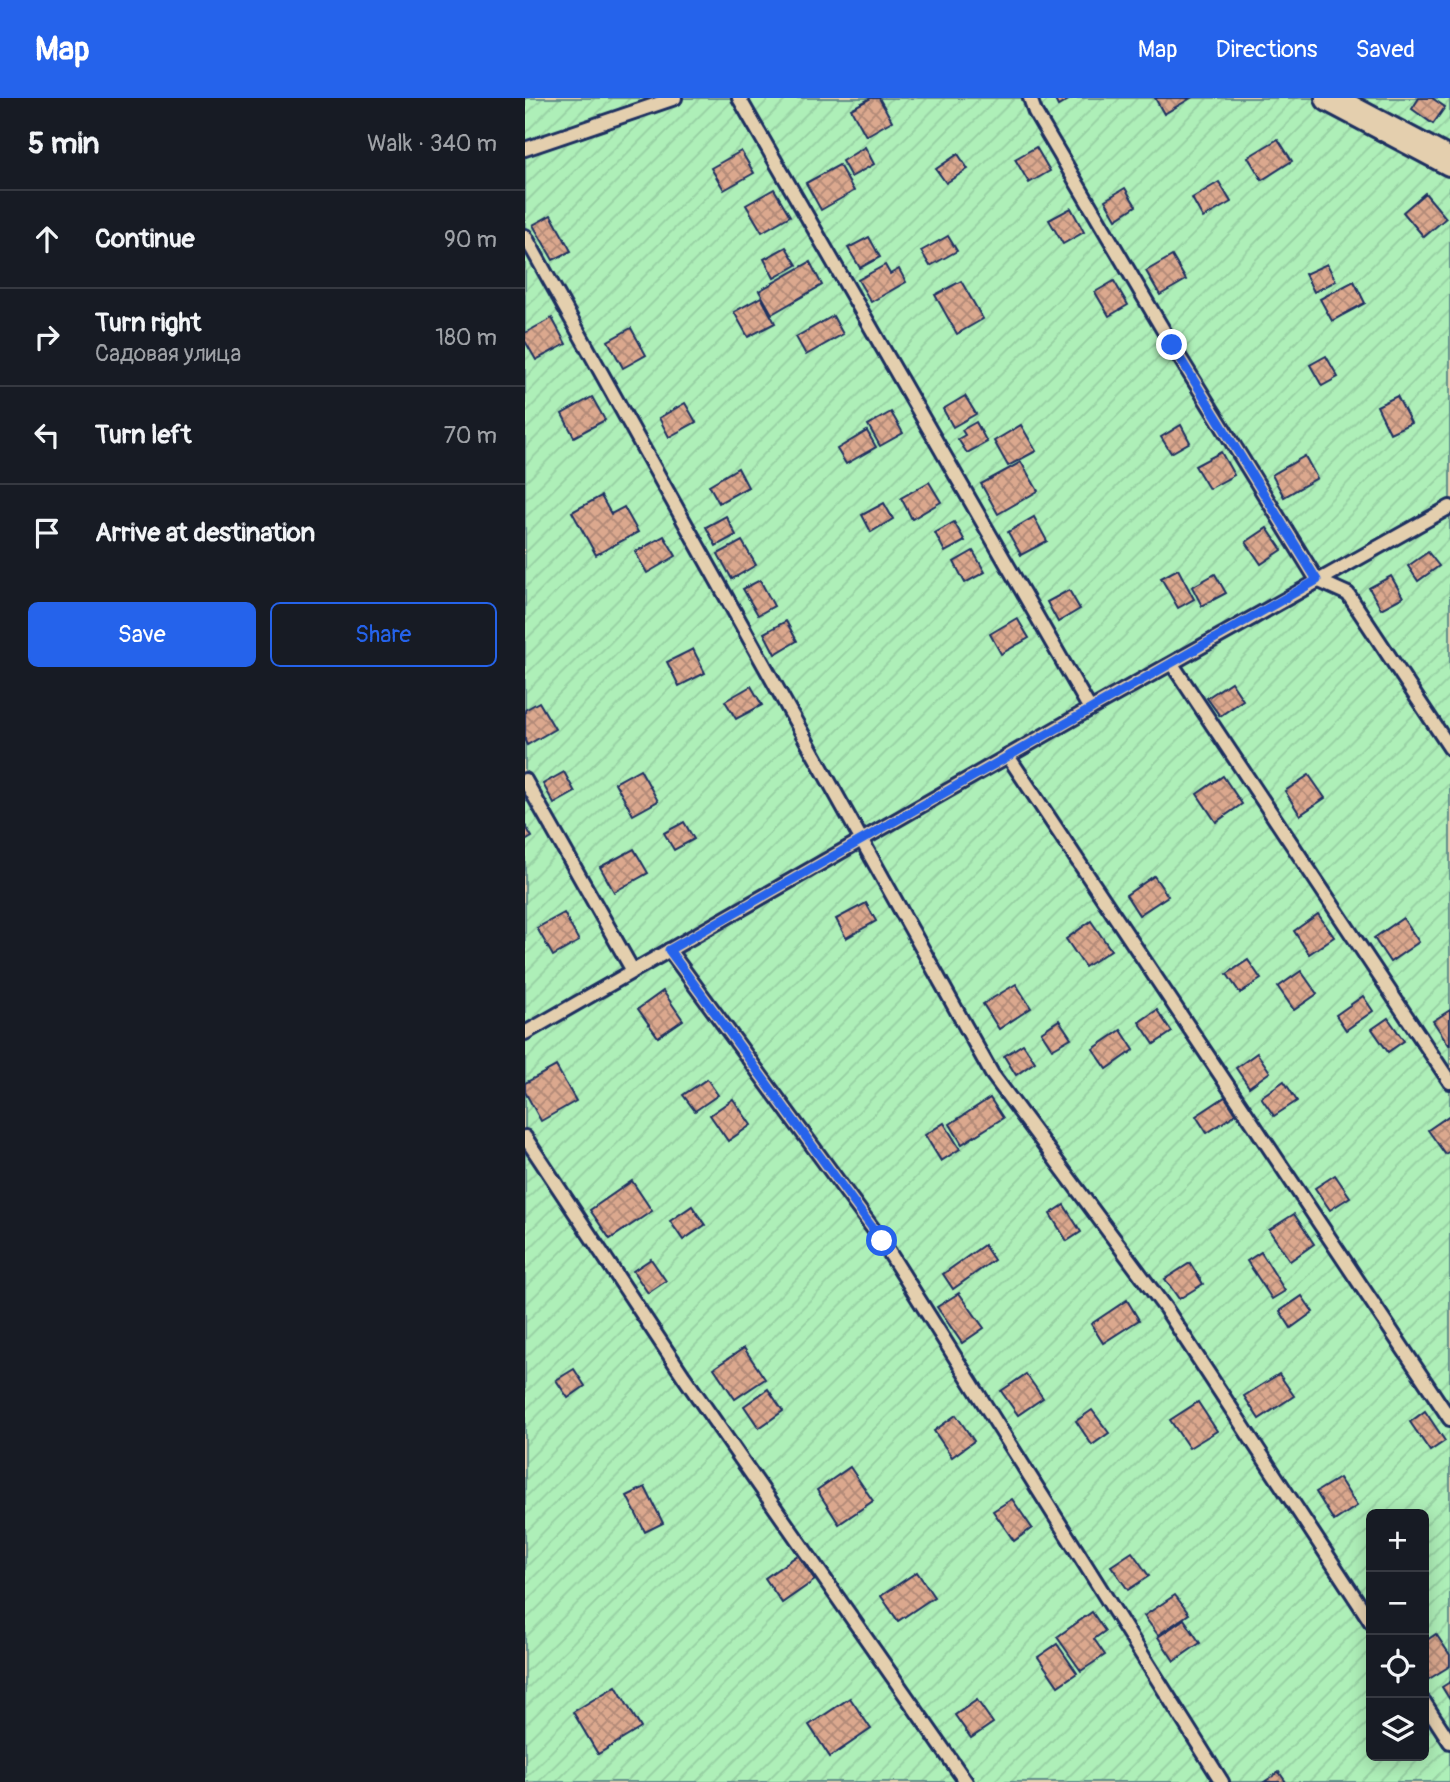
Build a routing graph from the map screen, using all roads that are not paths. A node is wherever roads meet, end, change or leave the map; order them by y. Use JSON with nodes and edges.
{"nodes":[{"id":1,"x":675,"y":98,"type":"edge"},
{"id":2,"x":739,"y":98,"type":"edge"},
{"id":3,"x":1030,"y":98,"type":"edge"},
{"id":4,"x":1329,"y":98,"type":"edge"},
{"id":5,"x":525,"y":149,"type":"edge"},
{"id":6,"x":1450,"y":162,"type":"edge"},
{"id":7,"x":525,"y":236,"type":"edge"},
{"id":8,"x":1450,"y":507,"type":"edge"},
{"id":9,"x":1317,"y":580,"type":"junction"},
{"id":10,"x":1172,"y":663,"type":"junction"},
{"id":11,"x":1090,"y":709,"type":"junction"},
{"id":12,"x":1450,"y":748,"type":"edge"},
{"id":13,"x":1008,"y":756,"type":"junction"},
{"id":14,"x":525,"y":780,"type":"edge"},
{"id":15,"x":862,"y":839,"type":"junction"},
{"id":16,"x":669,"y":950,"type":"junction"},
{"id":17,"x":633,"y":971,"type":"junction"},
{"id":18,"x":525,"y":1033,"type":"edge"},
{"id":19,"x":1450,"y":1082,"type":"edge"},
{"id":20,"x":525,"y":1138,"type":"edge"},
{"id":21,"x":1450,"y":1419,"type":"edge"},
{"id":22,"x":1366,"y":1614,"type":"edge"},
{"id":23,"x":1429,"y":1710,"type":"edge"},
{"id":24,"x":1450,"y":1742,"type":"edge"},
{"id":25,"x":966,"y":1782,"type":"edge"},
{"id":26,"x":1222,"y":1782,"type":"edge"}],
"edges":[{"from":1,"to":5,"type":"lane"},
{"from":2,"to":11,"type":"lane"},
{"from":3,"to":9,"type":"lane"},
{"from":4,"to":6,"type":"street"},
{"from":7,"to":15,"type":"lane"},
{"from":8,"to":9,"type":"lane"},
{"from":9,"to":10,"type":"lane"},
{"from":9,"to":12,"type":"lane"},
{"from":10,"to":11,"type":"lane"},
{"from":10,"to":19,"type":"lane"},
{"from":11,"to":13,"type":"lane"},
{"from":13,"to":15,"type":"lane"},
{"from":13,"to":21,"type":"lane"},
{"from":14,"to":17,"type":"lane"},
{"from":15,"to":16,"type":"lane"},
{"from":15,"to":22,"type":"lane"},
{"from":16,"to":17,"type":"lane"},
{"from":16,"to":26,"type":"lane"},
{"from":17,"to":18,"type":"lane"},
{"from":20,"to":25,"type":"lane"},
{"from":23,"to":24,"type":"lane"}]}
